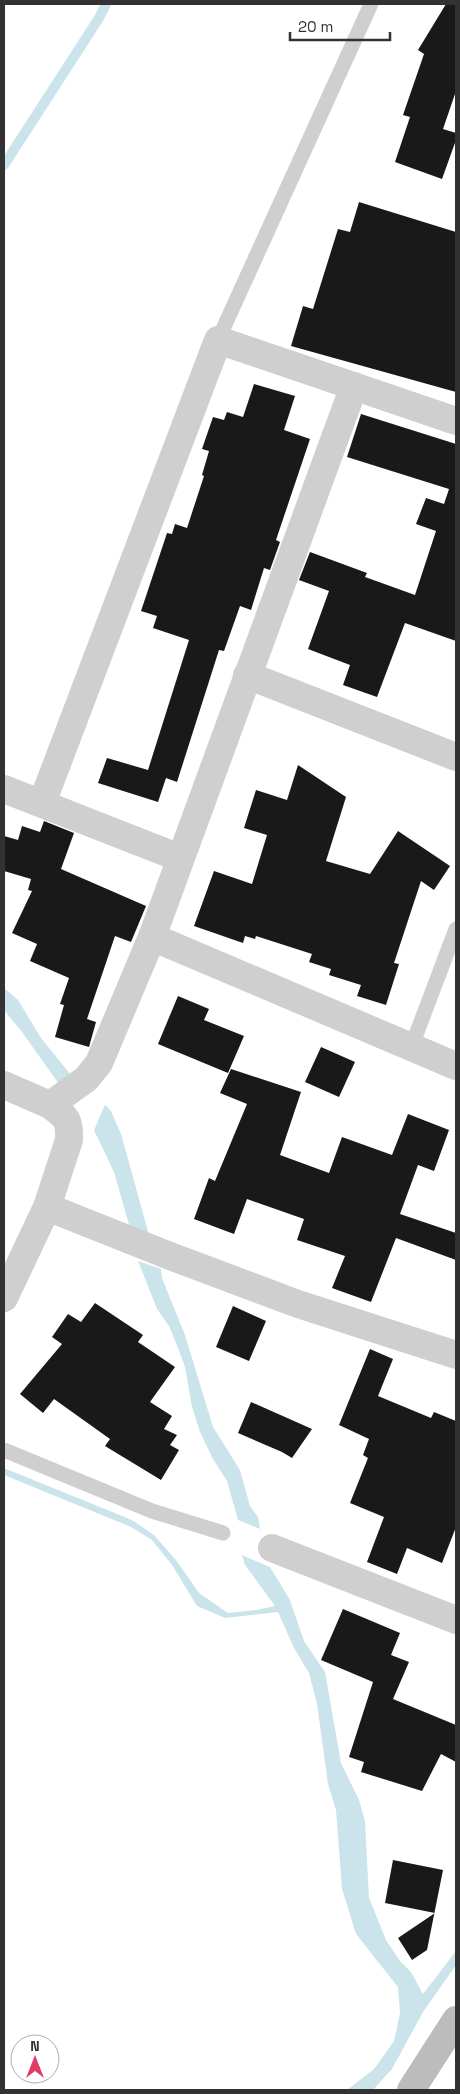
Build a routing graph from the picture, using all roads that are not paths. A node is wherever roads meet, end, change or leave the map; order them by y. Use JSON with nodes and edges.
{"nodes":[{"id":1,"x":371,"y":4,"type":"edge"},
{"id":2,"x":218,"y":340,"type":"junction"},
{"id":3,"x":354,"y":386,"type":"junction"},
{"id":4,"x":456,"y":421,"type":"edge"},
{"id":5,"x":247,"y":675,"type":"junction"},
{"id":6,"x":456,"y":757,"type":"edge"},
{"id":7,"x":4,"y":790,"type":"edge"},
{"id":8,"x":42,"y":803,"type":"junction"},
{"id":9,"x":180,"y":858,"type":"junction"},
{"id":10,"x":456,"y":929,"type":"edge"},
{"id":11,"x":152,"y":937,"type":"junction"},
{"id":12,"x":411,"y":1048,"type":"junction"},
{"id":13,"x":456,"y":1066,"type":"edge"},
{"id":14,"x":4,"y":1085,"type":"edge"},
{"id":15,"x":54,"y":1102,"type":"junction"},
{"id":16,"x":47,"y":1207,"type":"junction"},
{"id":17,"x":4,"y":1298,"type":"edge"},
{"id":18,"x":456,"y":1355,"type":"edge"},
{"id":19,"x":4,"y":1450,"type":"edge"},
{"id":20,"x":223,"y":1533,"type":"dead end"},
{"id":21,"x":272,"y":1548,"type":"dead end"},
{"id":22,"x":456,"y":1620,"type":"edge"},
{"id":23,"x":456,"y":2020,"type":"edge"},
{"id":24,"x":411,"y":2090,"type":"edge"}],
"edges":[{"from":1,"to":2,"type":"lane"},
{"from":2,"to":3,"type":"street"},
{"from":2,"to":8,"type":"street"},
{"from":3,"to":4,"type":"street"},
{"from":3,"to":5,"type":"street"},
{"from":5,"to":6,"type":"street"},
{"from":5,"to":9,"type":"street"},
{"from":7,"to":8,"type":"street"},
{"from":8,"to":9,"type":"street"},
{"from":9,"to":11,"type":"street"},
{"from":10,"to":12,"type":"lane"},
{"from":11,"to":12,"type":"street"},
{"from":11,"to":15,"type":"street"},
{"from":12,"to":13,"type":"street"},
{"from":14,"to":15,"type":"street"},
{"from":15,"to":16,"type":"street"},
{"from":16,"to":17,"type":"street"},
{"from":16,"to":18,"type":"street"},
{"from":19,"to":20,"type":"lane"},
{"from":21,"to":22,"type":"street"},
{"from":23,"to":24,"type":"street"}]}
